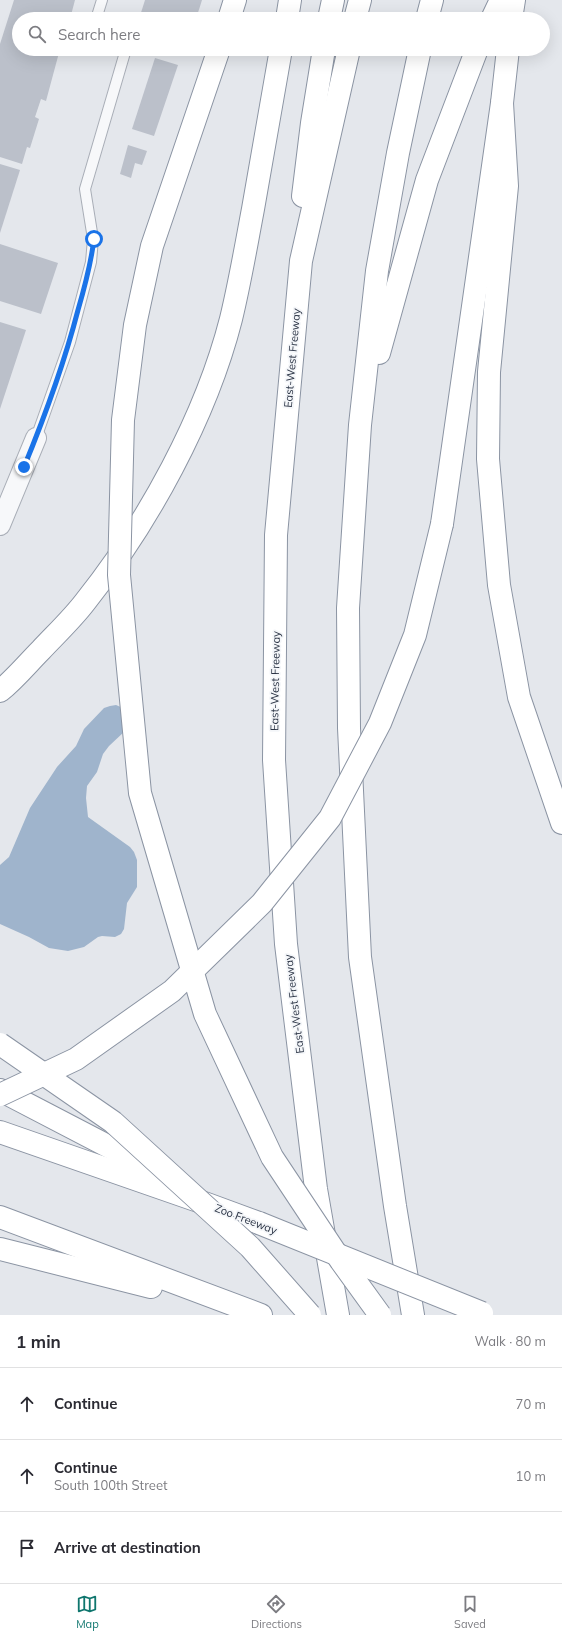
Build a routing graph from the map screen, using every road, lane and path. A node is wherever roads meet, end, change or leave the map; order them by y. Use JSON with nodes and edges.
{"nodes":[{"id":1,"x":102,"y":0,"type":"edge"},
{"id":2,"x":235,"y":0,"type":"edge"},
{"id":3,"x":290,"y":0,"type":"edge"},
{"id":4,"x":332,"y":0,"type":"edge"},
{"id":5,"x":360,"y":0,"type":"edge"},
{"id":6,"x":432,"y":0,"type":"edge"},
{"id":7,"x":501,"y":0,"type":"edge"},
{"id":8,"x":514,"y":0,"type":"edge"},
{"id":9,"x":98,"y":12,"type":"edge"},
{"id":10,"x":231,"y":12,"type":"edge"},
{"id":11,"x":287,"y":12,"type":"edge"},
{"id":12,"x":330,"y":12,"type":"edge"},
{"id":13,"x":357,"y":12,"type":"edge"},
{"id":14,"x":429,"y":12,"type":"edge"},
{"id":15,"x":495,"y":12,"type":"edge"},
{"id":16,"x":512,"y":12,"type":"edge"},
{"id":17,"x":124,"y":56,"type":"edge"},
{"id":18,"x":216,"y":56,"type":"edge"},
{"id":19,"x":280,"y":56,"type":"edge"},
{"id":20,"x":323,"y":56,"type":"edge"},
{"id":21,"x":346,"y":56,"type":"edge"},
{"id":22,"x":419,"y":56,"type":"edge"},
{"id":23,"x":474,"y":56,"type":"edge"},
{"id":24,"x":507,"y":56,"type":"edge"},
{"id":25,"x":498,"y":186,"type":"junction"},
{"id":26,"x":301,"y":261,"type":"junction"},
{"id":27,"x":360,"y":425,"type":"junction"},
{"id":28,"x":36,"y":438,"type":"joint"},
{"id":29,"x":0,"y":525,"type":"edge"},
{"id":30,"x":0,"y":690,"type":"edge"},
{"id":31,"x":562,"y":823,"type":"edge"},
{"id":32,"x":0,"y":1044,"type":"edge"},
{"id":33,"x":0,"y":1090,"type":"edge"},
{"id":34,"x":0,"y":1095,"type":"edge"},
{"id":35,"x":0,"y":1132,"type":"edge"},
{"id":36,"x":316,"y":1189,"type":"junction"},
{"id":37,"x":207,"y":1204,"type":"junction"},
{"id":38,"x":395,"y":1206,"type":"junction"},
{"id":39,"x":0,"y":1217,"type":"edge"},
{"id":40,"x":0,"y":1249,"type":"edge"},
{"id":41,"x":229,"y":1304,"type":"junction"},
{"id":42,"x":485,"y":1314,"type":"edge"},
{"id":43,"x":261,"y":1315,"type":"edge"},
{"id":44,"x":310,"y":1315,"type":"edge"},
{"id":45,"x":325,"y":1315,"type":"edge"},
{"id":46,"x":338,"y":1315,"type":"edge"},
{"id":47,"x":380,"y":1315,"type":"edge"},
{"id":48,"x":413,"y":1315,"type":"edge"},
{"id":49,"x":425,"y":1315,"type":"edge"}],
"edges":[{"from":1,"to":9,"type":"lane"},
{"from":2,"to":10,"type":"highway"},
{"from":3,"to":11,"type":"highway"},
{"from":4,"to":12,"type":"highway"},
{"from":5,"to":13,"type":"highway"},
{"from":6,"to":14,"type":"highway"},
{"from":7,"to":15,"type":"highway"},
{"from":8,"to":16,"type":"highway"},
{"from":17,"to":28,"type":"lane"},
{"from":18,"to":47,"type":"highway","bridge":true},
{"from":19,"to":30,"type":"highway","bridge":true},
{"from":20,"to":26,"type":"highway"},
{"from":21,"to":26,"type":"highway","name":"East-West Freeway"},
{"from":22,"to":27,"type":"highway"},
{"from":23,"to":27,"type":"highway"},
{"from":24,"to":25,"type":"highway"},
{"from":25,"to":31,"type":"highway"},
{"from":25,"to":34,"type":"highway","bridge":true},
{"from":26,"to":36,"type":"highway","name":"East-West Freeway"},
{"from":27,"to":38,"type":"highway"},
{"from":28,"to":29,"type":"street"},
{"from":32,"to":44,"type":"highway","bridge":true},
{"from":33,"to":37,"type":"highway"},
{"from":35,"to":37,"type":"highway","name":"Zoo Freeway"},
{"from":36,"to":45,"type":"highway"},
{"from":36,"to":46,"type":"highway","name":"East-West Freeway"},
{"from":37,"to":42,"type":"highway","name":"Zoo Freeway","bridge":true},
{"from":38,"to":48,"type":"highway"},
{"from":38,"to":49,"type":"highway"},
{"from":39,"to":41,"type":"highway"},
{"from":40,"to":41,"type":"highway"},
{"from":41,"to":43,"type":"highway"}]}
